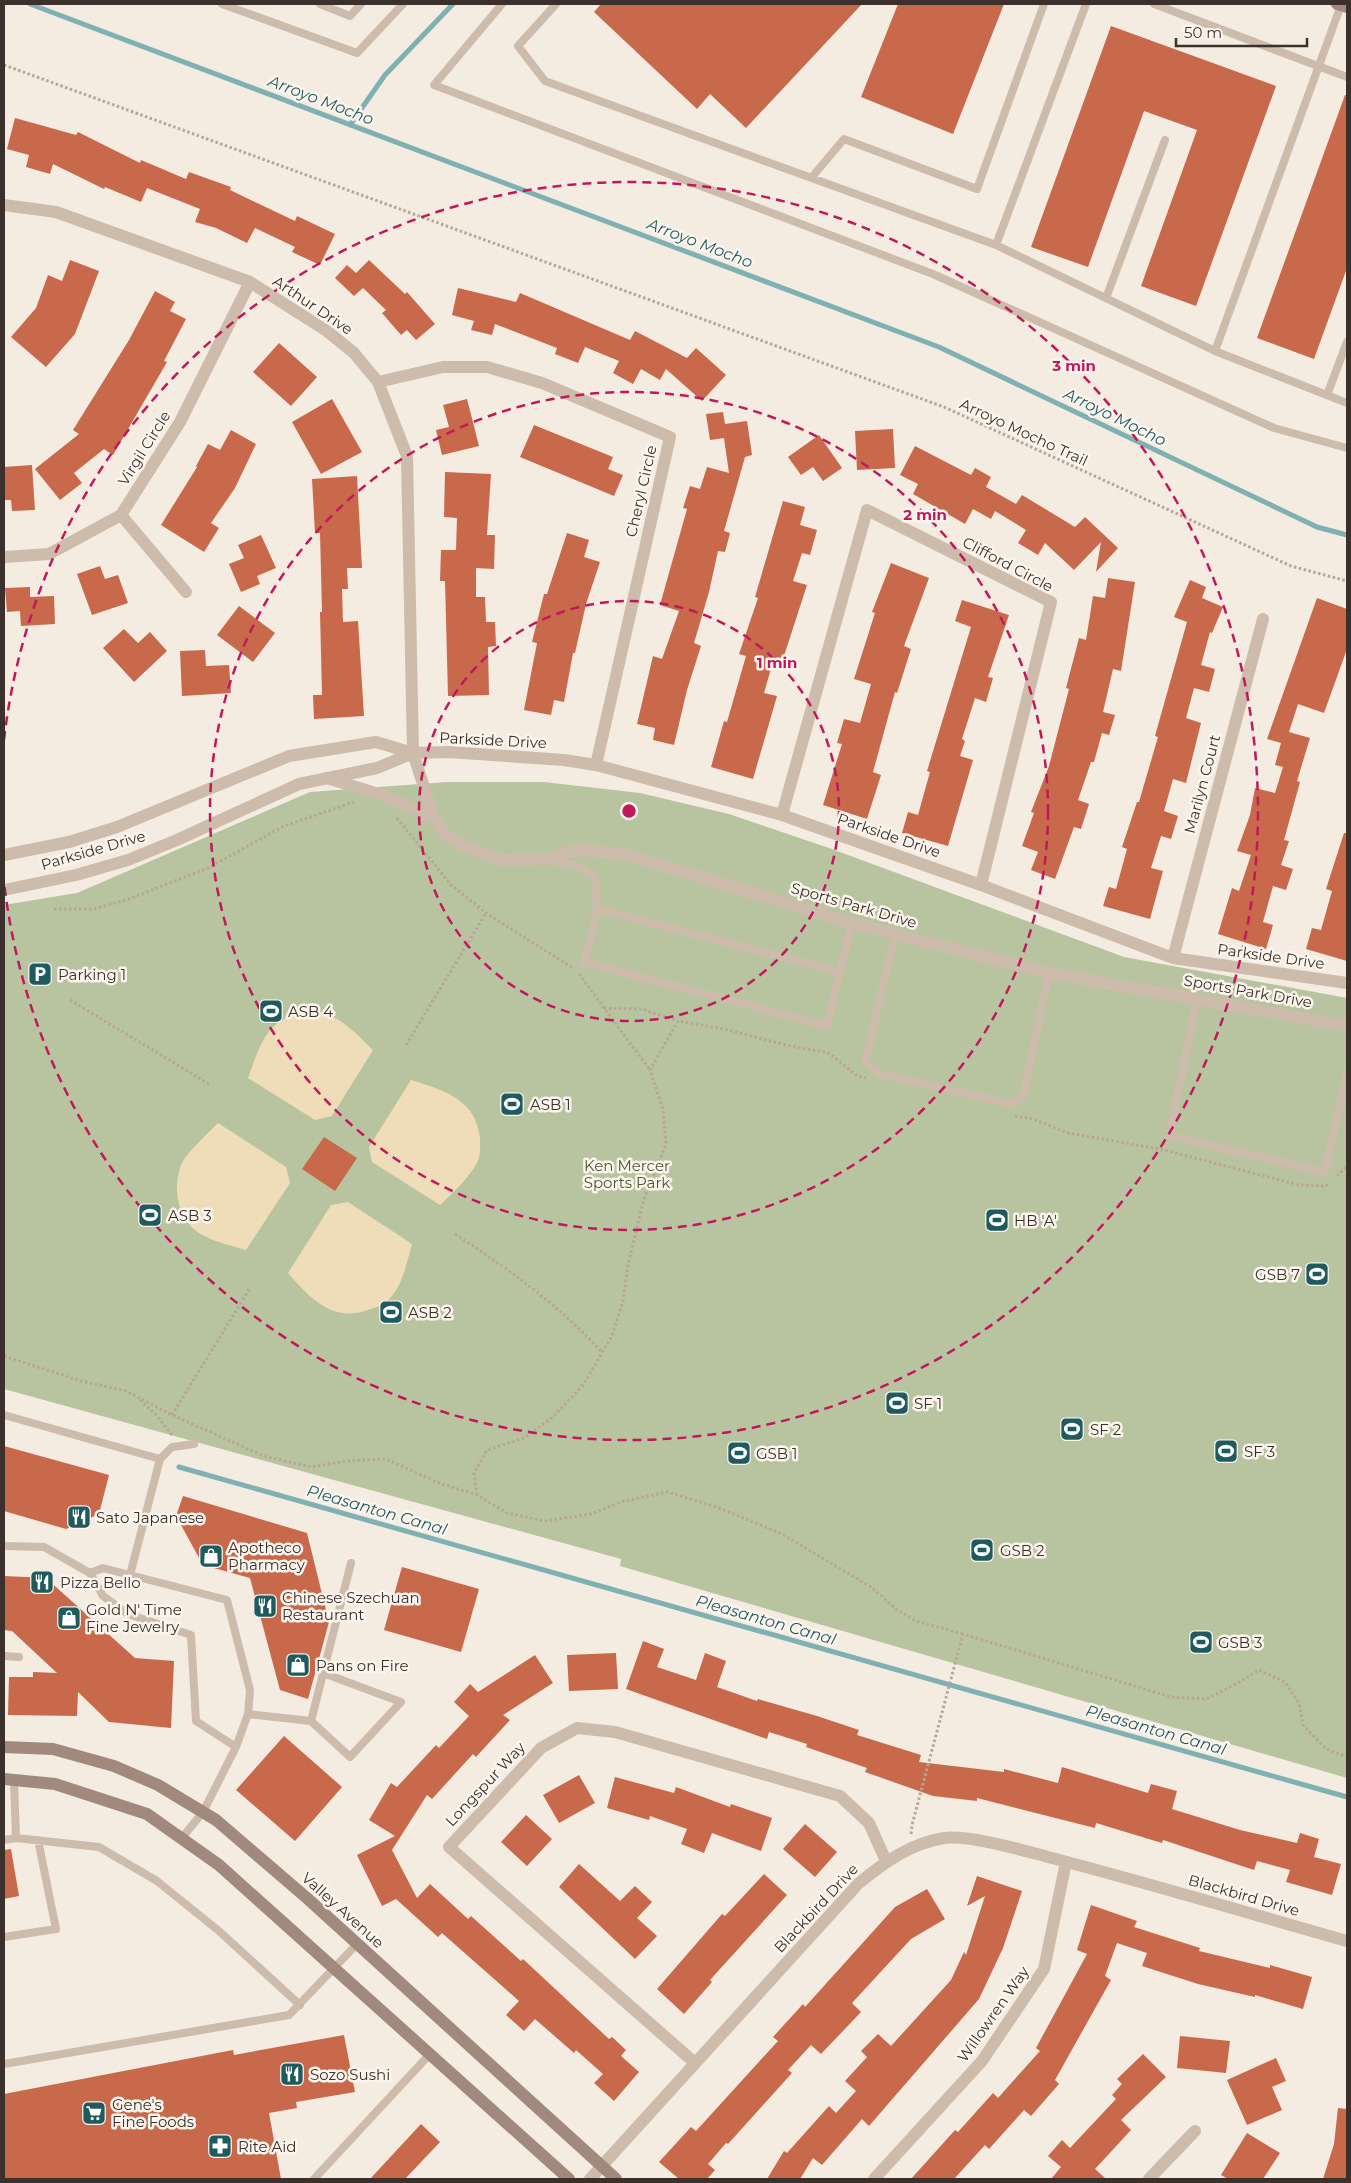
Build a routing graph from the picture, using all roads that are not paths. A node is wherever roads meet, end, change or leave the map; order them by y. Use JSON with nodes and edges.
{"nodes":[{"id":1,"x":222,"y":4,"type":"edge"},
{"id":2,"x":320,"y":4,"type":"edge"},
{"id":3,"x":361,"y":4,"type":"edge"},
{"id":4,"x":403,"y":4,"type":"edge"},
{"id":5,"x":502,"y":4,"type":"edge"},
{"id":6,"x":556,"y":4,"type":"edge"},
{"id":7,"x":1044,"y":4,"type":"edge"},
{"id":8,"x":1086,"y":4,"type":"edge"},
{"id":9,"x":1154,"y":4,"type":"edge"},
{"id":10,"x":1342,"y":5,"type":"edge"},
{"id":11,"x":1319,"y":66,"type":"junction"},
{"id":12,"x":1347,"y":77,"type":"edge"},
{"id":13,"x":1165,"y":140,"type":"dead end"},
{"id":14,"x":812,"y":177,"type":"junction"},
{"id":15,"x":4,"y":205,"type":"edge"},
{"id":16,"x":996,"y":245,"type":"junction"},
{"id":17,"x":250,"y":282,"type":"junction"},
{"id":18,"x":1106,"y":298,"type":"junction"},
{"id":19,"x":1347,"y":342,"type":"edge"},
{"id":20,"x":1215,"y":351,"type":"junction"},
{"id":21,"x":378,"y":382,"type":"junction"},
{"id":22,"x":1327,"y":395,"type":"junction"},
{"id":23,"x":1347,"y":403,"type":"edge"},
{"id":24,"x":1347,"y":448,"type":"edge"},
{"id":25,"x":121,"y":515,"type":"junction"},
{"id":26,"x":4,"y":557,"type":"edge"},
{"id":27,"x":186,"y":592,"type":"dead end"},
{"id":28,"x":1263,"y":619,"type":"dead end"},
{"id":29,"x":413,"y":753,"type":"junction"},
{"id":30,"x":596,"y":765,"type":"junction"},
{"id":31,"x":327,"y":778,"type":"junction"},
{"id":32,"x":782,"y":815,"type":"junction"},
{"id":33,"x":434,"y":818,"type":"junction"},
{"id":34,"x":4,"y":854,"type":"edge"},
{"id":35,"x":544,"y":859,"type":"junction"},
{"id":36,"x":981,"y":885,"type":"junction"},
{"id":37,"x":4,"y":890,"type":"edge"},
{"id":38,"x":598,"y":909,"type":"junction"},
{"id":39,"x":852,"y":923,"type":"junction"},
{"id":40,"x":896,"y":934,"type":"junction"},
{"id":41,"x":1173,"y":958,"type":"junction"},
{"id":42,"x":840,"y":972,"type":"junction"},
{"id":43,"x":1049,"y":973,"type":"junction"},
{"id":44,"x":1347,"y":983,"type":"edge"},
{"id":45,"x":1196,"y":998,"type":"junction"},
{"id":46,"x":1347,"y":1026,"type":"edge"},
{"id":47,"x":1347,"y":1073,"type":"edge"},
{"id":48,"x":4,"y":1415,"type":"edge"},
{"id":49,"x":194,"y":1444,"type":"dead end"},
{"id":50,"x":160,"y":1459,"type":"junction"},
{"id":51,"x":4,"y":1546,"type":"edge"},
{"id":52,"x":351,"y":1563,"type":"dead end"},
{"id":53,"x":90,"y":1573,"type":"junction"},
{"id":54,"x":130,"y":1575,"type":"junction"},
{"id":55,"x":4,"y":1656,"type":"edge"},
{"id":56,"x":19,"y":1657,"type":"dead end"},
{"id":57,"x":323,"y":1674,"type":"junction"},
{"id":58,"x":248,"y":1714,"type":"junction"},
{"id":59,"x":311,"y":1721,"type":"junction"},
{"id":60,"x":4,"y":1747,"type":"edge"},
{"id":61,"x":236,"y":1747,"type":"junction"},
{"id":62,"x":9,"y":1780,"type":"edge"},
{"id":63,"x":203,"y":1812,"type":"junction"},
{"id":64,"x":16,"y":1838,"type":"junction"},
{"id":65,"x":181,"y":1839,"type":"junction"},
{"id":66,"x":4,"y":1840,"type":"edge"},
{"id":67,"x":38,"y":1840,"type":"junction"},
{"id":68,"x":886,"y":1861,"type":"junction"},
{"id":69,"x":1066,"y":1862,"type":"junction"},
{"id":70,"x":4,"y":1937,"type":"edge"},
{"id":71,"x":1347,"y":1941,"type":"edge"},
{"id":72,"x":357,"y":1944,"type":"junction"},
{"id":73,"x":334,"y":1969,"type":"junction"},
{"id":74,"x":300,"y":2005,"type":"junction"},
{"id":75,"x":429,"y":2055,"type":"junction"},
{"id":76,"x":695,"y":2063,"type":"junction"},
{"id":77,"x":4,"y":2064,"type":"edge"},
{"id":78,"x":1195,"y":2131,"type":"dead end"},
{"id":79,"x":602,"y":2166,"type":"junction"},
{"id":80,"x":314,"y":2179,"type":"edge"},
{"id":81,"x":569,"y":2179,"type":"edge"},
{"id":82,"x":590,"y":2179,"type":"edge"},
{"id":83,"x":616,"y":2179,"type":"edge"},
{"id":84,"x":874,"y":2179,"type":"edge"},
{"id":85,"x":1149,"y":2179,"type":"edge"}],
"edges":[{"from":1,"to":4,"type":"lane"},
{"from":2,"to":3,"type":"lane"},
{"from":5,"to":24,"type":"lane"},
{"from":6,"to":14,"type":"lane"},
{"from":7,"to":14,"type":"lane"},
{"from":8,"to":16,"type":"lane"},
{"from":9,"to":11,"type":"lane"},
{"from":10,"to":11,"type":"lane"},
{"from":11,"to":12,"type":"lane"},
{"from":11,"to":20,"type":"lane"},
{"from":13,"to":18,"type":"lane"},
{"from":14,"to":16,"type":"lane"},
{"from":15,"to":17,"type":"street","name":"Arthur Drive"},
{"from":16,"to":18,"type":"lane"},
{"from":17,"to":21,"type":"street","name":"Arthur Drive"},
{"from":17,"to":25,"type":"street","name":"Virgil Circle"},
{"from":18,"to":20,"type":"lane"},
{"from":19,"to":22,"type":"lane"},
{"from":20,"to":22,"type":"lane"},
{"from":21,"to":29,"type":"street","name":"Arthur Drive"},
{"from":21,"to":30,"type":"street","name":"Cheryl Circle"},
{"from":22,"to":23,"type":"lane"},
{"from":25,"to":26,"type":"street","name":"Virgil Circle"},
{"from":25,"to":27,"type":"street"},
{"from":28,"to":41,"type":"street","name":"Marilyn Court"},
{"from":29,"to":30,"type":"street","name":"Parkside Drive"},
{"from":29,"to":31,"type":"street","name":"Parkside Drive"},
{"from":29,"to":33,"type":"street","name":"Sports Park Drive"},
{"from":29,"to":34,"type":"street","name":"Parkside Drive"},
{"from":30,"to":32,"type":"street","name":"Parkside Drive"},
{"from":31,"to":33,"type":"street"},
{"from":31,"to":37,"type":"street","name":"Parkside Drive"},
{"from":32,"to":36,"type":"street","name":"Parkside Drive"},
{"from":32,"to":36,"type":"street","name":"Clifford Circle"},
{"from":33,"to":35,"type":"street","name":"Sports Park Drive"},
{"from":35,"to":38,"type":"lane"},
{"from":35,"to":39,"type":"street","name":"Sports Park Drive"},
{"from":36,"to":41,"type":"street","name":"Parkside Drive"},
{"from":38,"to":42,"type":"lane"},
{"from":38,"to":42,"type":"lane"},
{"from":39,"to":40,"type":"street","name":"Sports Park Drive"},
{"from":39,"to":42,"type":"lane"},
{"from":40,"to":43,"type":"street","name":"Sports Park Drive"},
{"from":40,"to":43,"type":"lane"},
{"from":41,"to":44,"type":"street","name":"Parkside Drive"},
{"from":43,"to":45,"type":"street","name":"Sports Park Drive"},
{"from":45,"to":46,"type":"street","name":"Sports Park Drive"},
{"from":45,"to":47,"type":"lane"},
{"from":48,"to":50,"type":"lane"},
{"from":49,"to":50,"type":"lane"},
{"from":50,"to":54,"type":"lane"},
{"from":51,"to":53,"type":"lane"},
{"from":52,"to":57,"type":"lane"},
{"from":53,"to":54,"type":"lane"},
{"from":53,"to":61,"type":"lane"},
{"from":54,"to":58,"type":"lane"},
{"from":55,"to":56,"type":"lane"},
{"from":57,"to":59,"type":"lane"},
{"from":57,"to":59,"type":"lane"},
{"from":58,"to":59,"type":"lane"},
{"from":58,"to":61,"type":"lane"},
{"from":60,"to":63,"type":"main road","name":"Valley Avenue"},
{"from":61,"to":63,"type":"lane"},
{"from":62,"to":64,"type":"lane"},
{"from":62,"to":65,"type":"main road"},
{"from":63,"to":65,"type":"lane"},
{"from":63,"to":72,"type":"main road","name":"Valley Avenue"},
{"from":64,"to":66,"type":"lane"},
{"from":64,"to":67,"type":"lane"},
{"from":65,"to":73,"type":"main road"},
{"from":67,"to":70,"type":"lane"},
{"from":67,"to":74,"type":"lane"},
{"from":68,"to":69,"type":"street","name":"Blackbird Drive"},
{"from":68,"to":76,"type":"street","name":"Blackbird Drive"},
{"from":68,"to":76,"type":"street","name":"Longspur Way"},
{"from":69,"to":71,"type":"street","name":"Blackbird Drive"},
{"from":69,"to":84,"type":"street","name":"Willowren Way"},
{"from":72,"to":73,"type":"lane"},
{"from":72,"to":79,"type":"main road","name":"Valley Avenue"},
{"from":73,"to":74,"type":"lane"},
{"from":73,"to":75,"type":"main road"},
{"from":74,"to":77,"type":"lane"},
{"from":75,"to":80,"type":"lane"},
{"from":75,"to":81,"type":"main road"},
{"from":76,"to":79,"type":"street","name":"Blackbird Drive"},
{"from":78,"to":85,"type":"street"},
{"from":79,"to":82,"type":"street","name":"Blackbird Drive"},
{"from":79,"to":83,"type":"main road","name":"Valley Avenue"}]}
